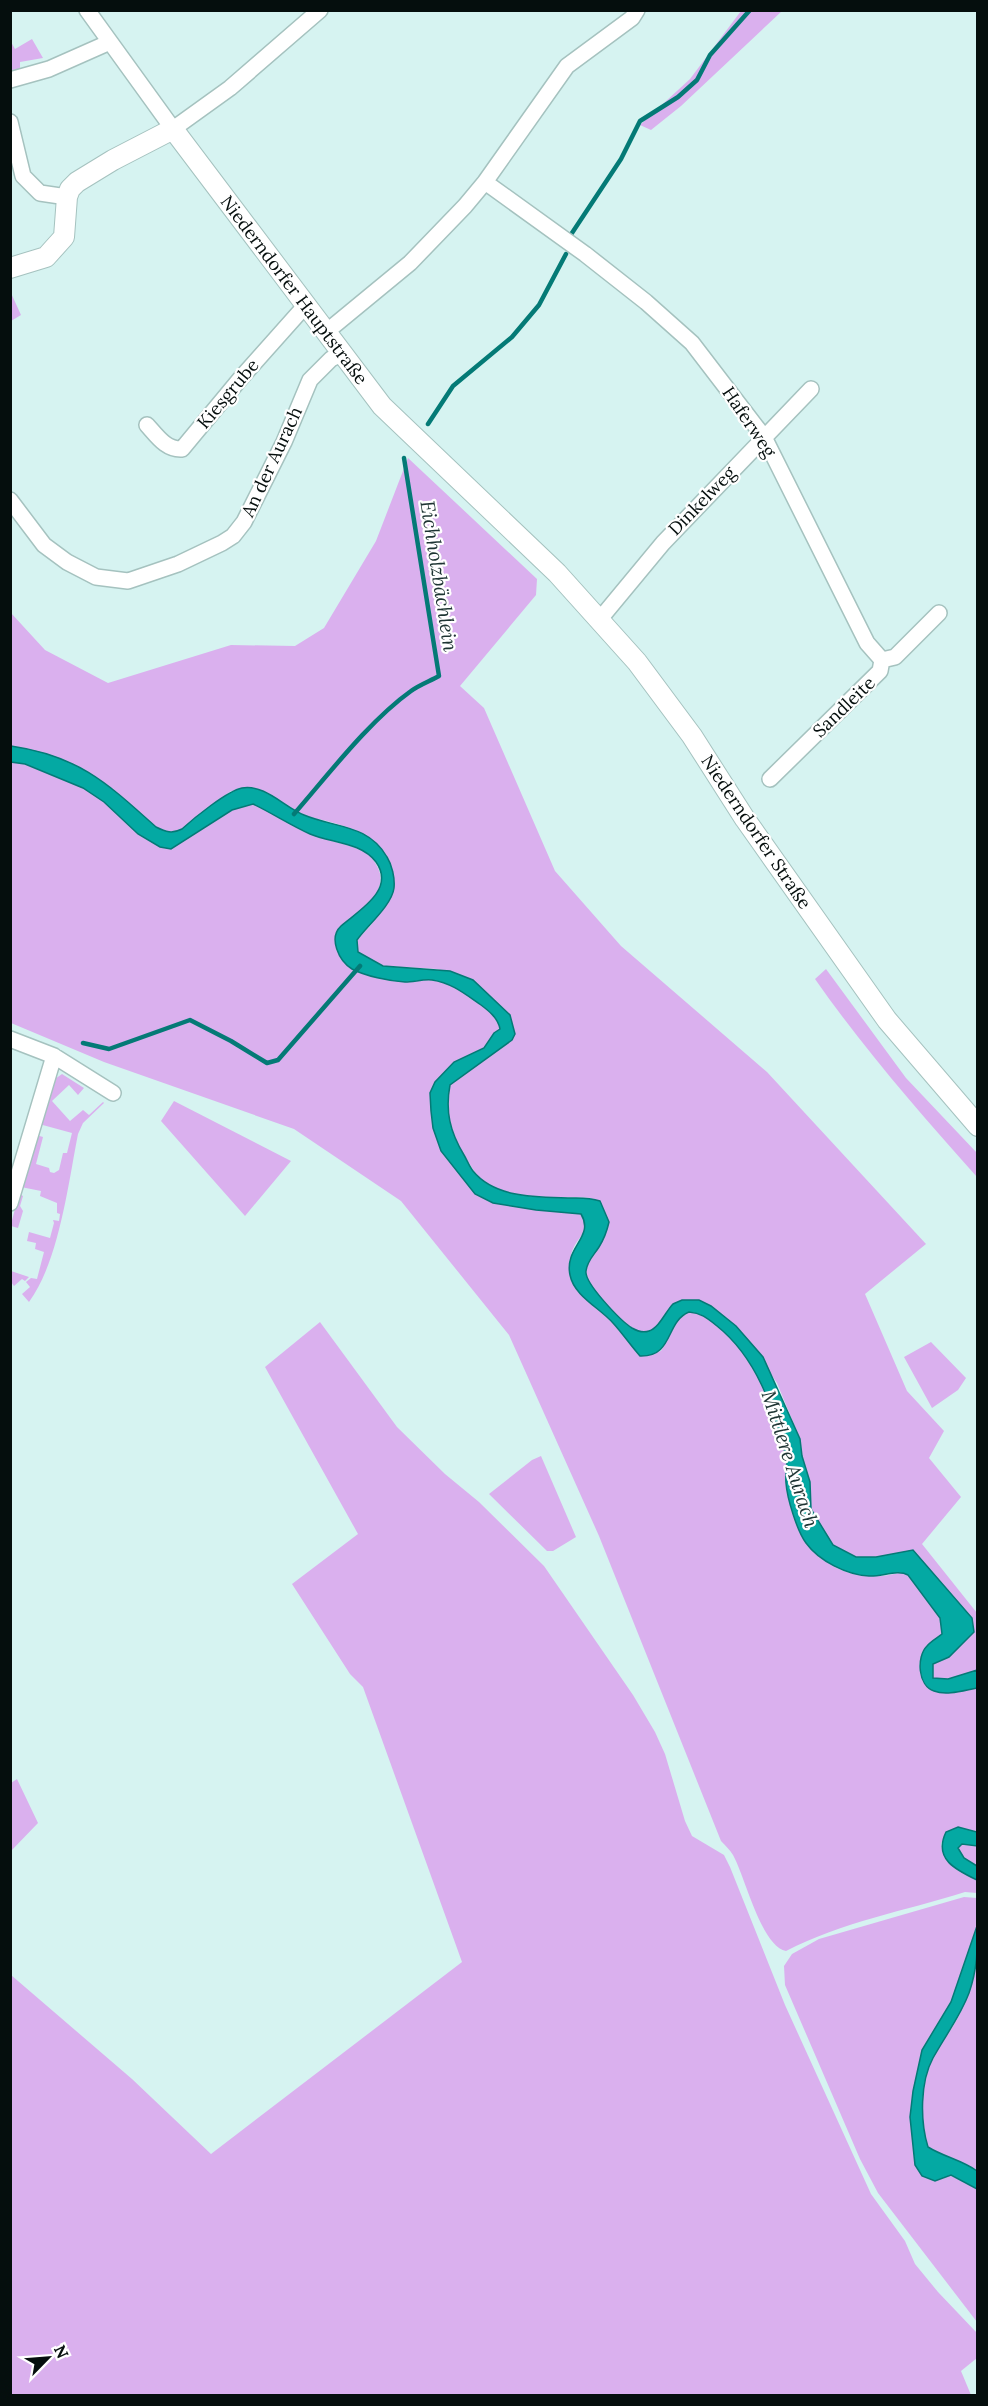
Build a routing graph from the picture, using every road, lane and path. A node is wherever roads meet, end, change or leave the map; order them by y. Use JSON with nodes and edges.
{"nodes":[{"id":1,"x":87,"y":10,"type":"edge"},
{"id":2,"x":320,"y":10,"type":"edge"},
{"id":3,"x":637,"y":10,"type":"edge"},
{"id":4,"x":110,"y":42,"type":"junction"},
{"id":5,"x":10,"y":80,"type":"edge"},
{"id":6,"x":10,"y":122,"type":"edge"},
{"id":7,"x":173,"y":129,"type":"junction"},
{"id":8,"x":485,"y":182,"type":"junction"},
{"id":9,"x":68,"y":197,"type":"junction"},
{"id":10,"x":10,"y":268,"type":"edge"},
{"id":11,"x":305,"y":306,"type":"junction"},
{"id":12,"x":325,"y":333,"type":"junction"},
{"id":13,"x":341,"y":354,"type":"junction"},
{"id":14,"x":811,"y":389,"type":"dead end"},
{"id":15,"x":147,"y":425,"type":"dead end"},
{"id":16,"x":764,"y":437,"type":"junction"},
{"id":17,"x":10,"y":500,"type":"edge"},
{"id":18,"x":528,"y":544,"type":"joint"},
{"id":19,"x":939,"y":612,"type":"dead end"},
{"id":20,"x":600,"y":619,"type":"junction"},
{"id":21,"x":882,"y":660,"type":"junction"},
{"id":22,"x":770,"y":778,"type":"dead end"},
{"id":23,"x":10,"y":1039,"type":"edge"},
{"id":24,"x":54,"y":1056,"type":"junction"},
{"id":25,"x":113,"y":1093,"type":"dead end"},
{"id":26,"x":978,"y":1126,"type":"edge"},
{"id":27,"x":10,"y":1203,"type":"edge"}],
"edges":[{"from":1,"to":4,"type":"street","name":"Niederndorfer Hauptstraße"},
{"from":2,"to":7,"type":"street"},
{"from":3,"to":8,"type":"street"},
{"from":4,"to":5,"type":"street"},
{"from":4,"to":7,"type":"street","name":"Niederndorfer Hauptstraße"},
{"from":6,"to":9,"type":"street"},
{"from":7,"to":9,"type":"main road"},
{"from":7,"to":11,"type":"main road","name":"Niederndorfer Hauptstraße"},
{"from":8,"to":12,"type":"street"},
{"from":8,"to":16,"type":"street","name":"Haferweg"},
{"from":9,"to":10,"type":"main road"},
{"from":11,"to":12,"type":"main road","name":"Niederndorfer Hauptstraße"},
{"from":11,"to":15,"type":"street","name":"Kiesgrube"},
{"from":12,"to":13,"type":"main road","name":"Niederndorfer Hauptstraße"},
{"from":13,"to":17,"type":"street","name":"An der Aurach"},
{"from":13,"to":18,"type":"main road","name":"Niederndorfer Hauptstraße"},
{"from":14,"to":16,"type":"street","name":"Dinkelweg"},
{"from":16,"to":20,"type":"street","name":"Dinkelweg"},
{"from":16,"to":21,"type":"street","name":"Haferweg"},
{"from":18,"to":20,"type":"main road","name":"Niederndorfer Straße"},
{"from":19,"to":21,"type":"street","name":"Sandleite"},
{"from":20,"to":26,"type":"main road","name":"Niederndorfer Straße"},
{"from":21,"to":22,"type":"street","name":"Sandleite"},
{"from":23,"to":24,"type":"street"},
{"from":24,"to":25,"type":"street"},
{"from":24,"to":27,"type":"street"}]}
